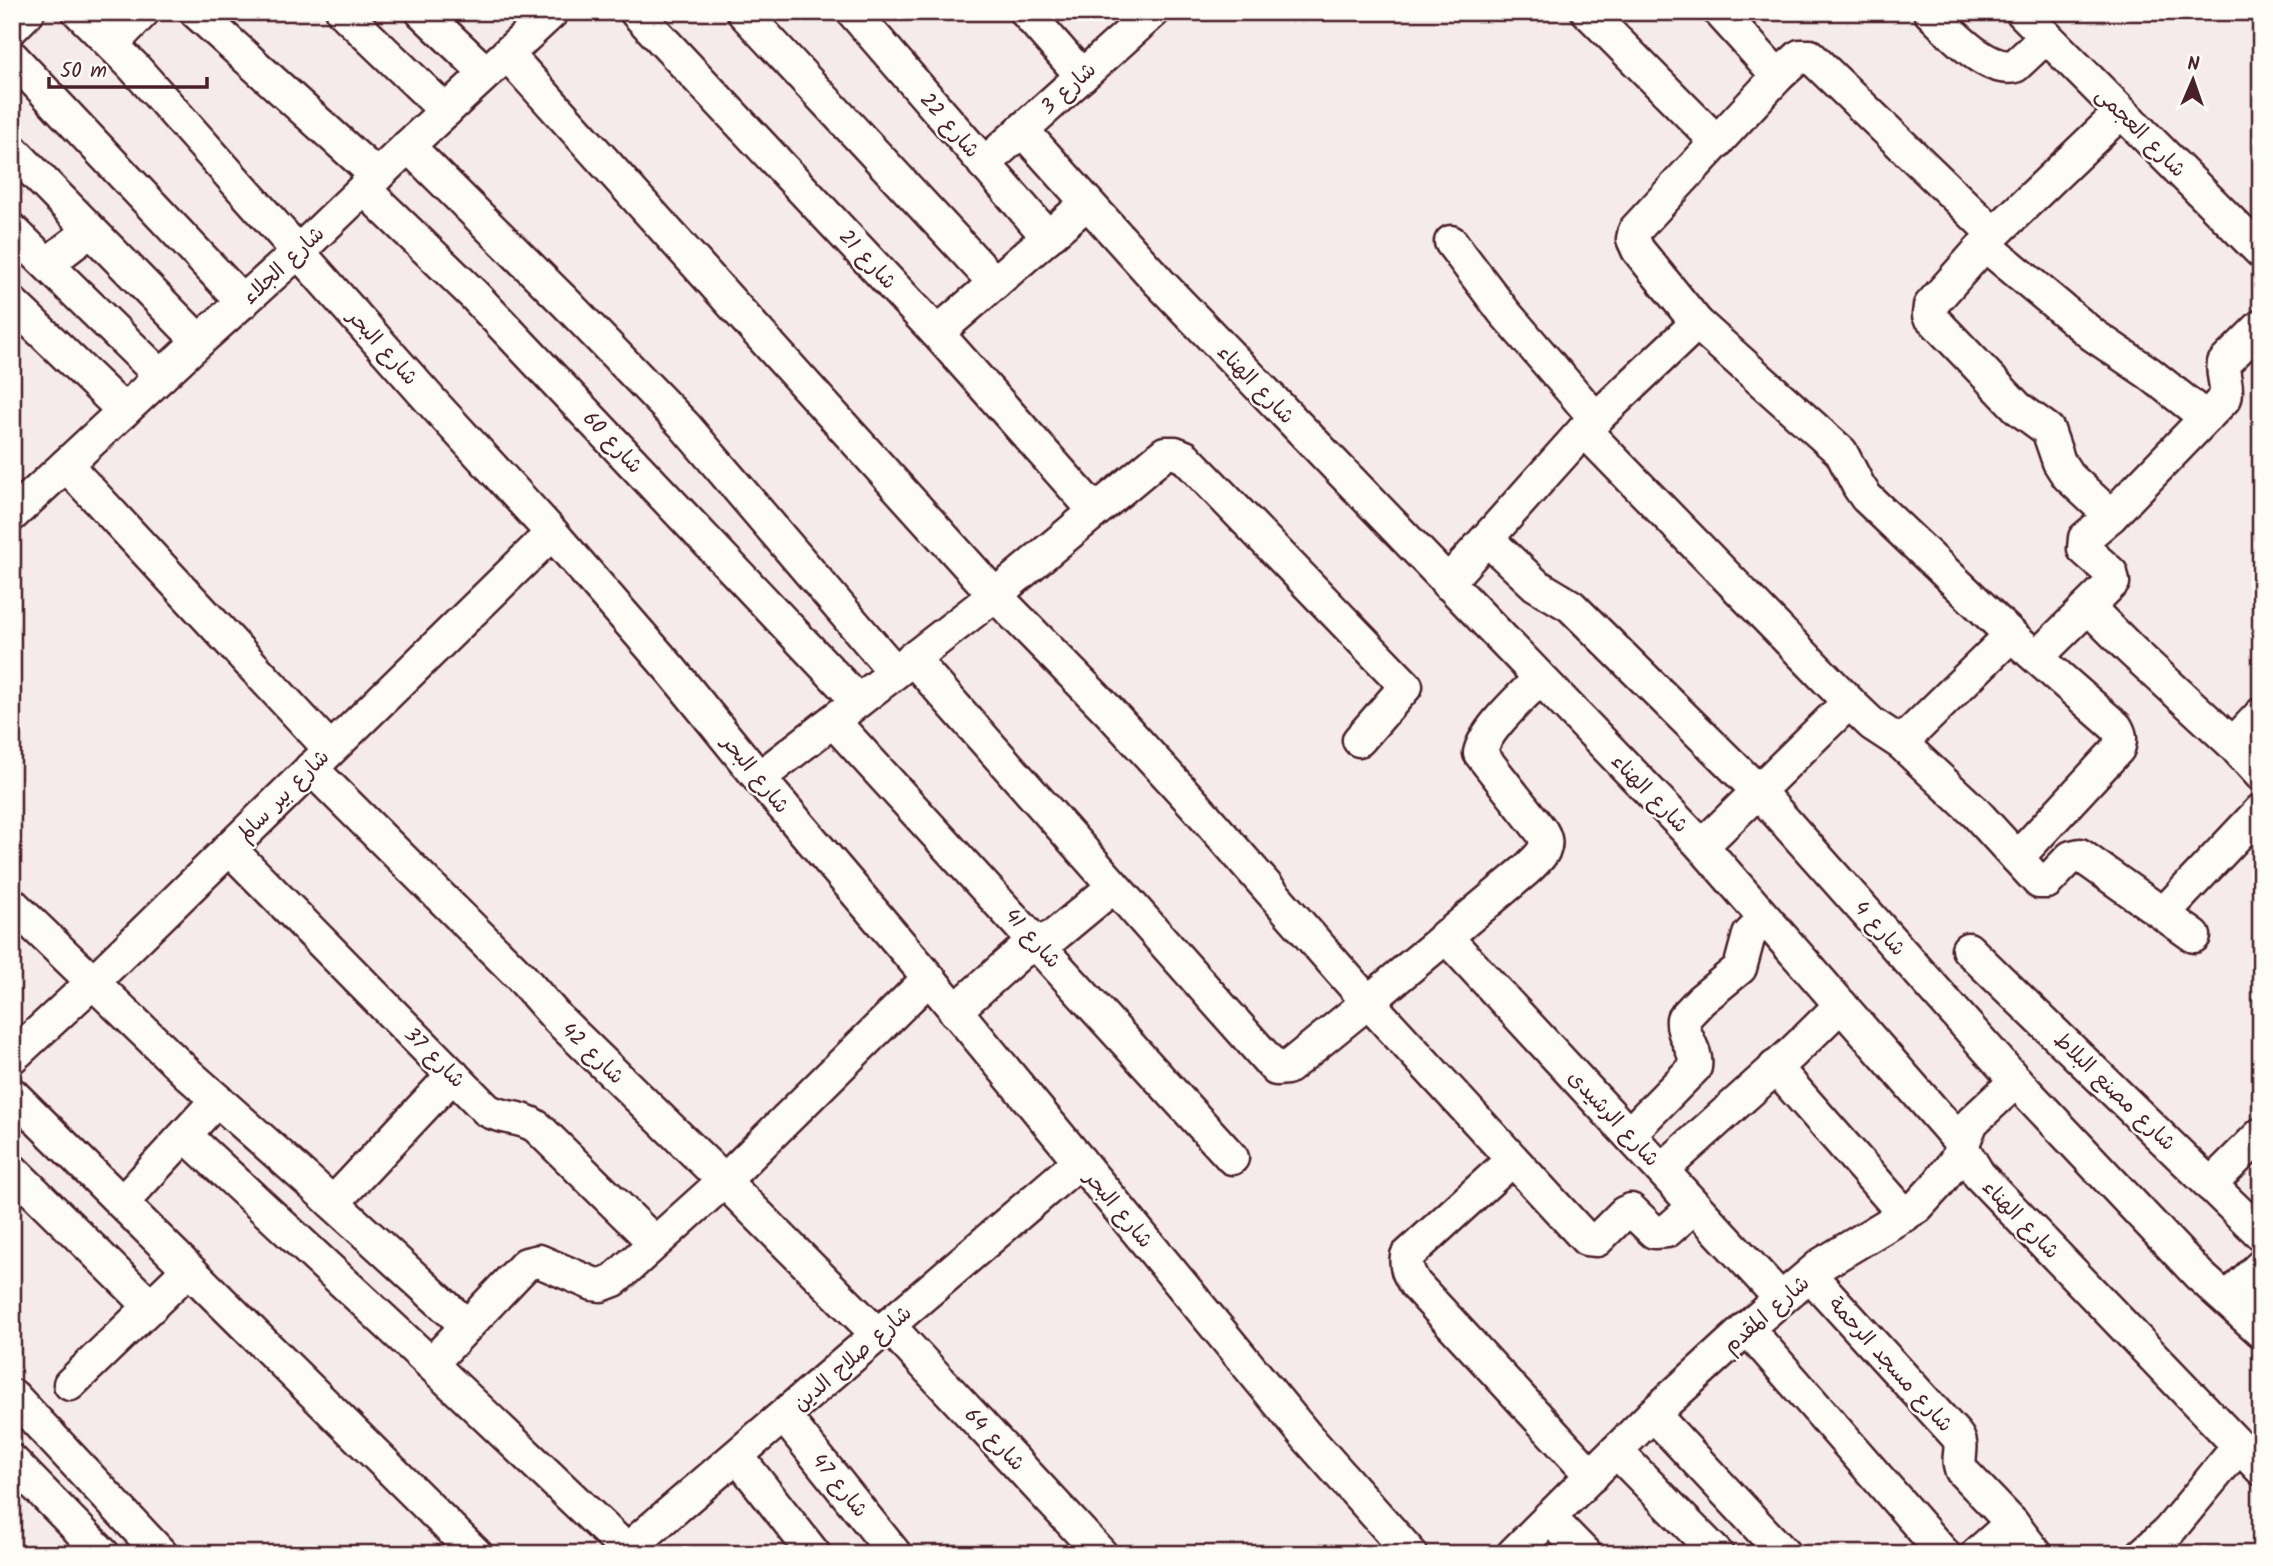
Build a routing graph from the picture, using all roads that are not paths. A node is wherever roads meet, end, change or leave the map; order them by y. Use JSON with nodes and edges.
{"nodes":[{"id":1,"x":28,"y":12,"type":"edge"},
{"id":2,"x":79,"y":12,"type":"edge"},
{"id":3,"x":142,"y":12,"type":"edge"},
{"id":4,"x":196,"y":12,"type":"edge"},
{"id":5,"x":343,"y":12,"type":"edge"},
{"id":6,"x":422,"y":12,"type":"edge"},
{"id":7,"x":636,"y":12,"type":"edge"},
{"id":8,"x":743,"y":12,"type":"edge"},
{"id":9,"x":853,"y":12,"type":"edge"},
{"id":10,"x":1026,"y":12,"type":"edge"},
{"id":11,"x":1153,"y":12,"type":"edge"},
{"id":12,"x":1588,"y":12,"type":"edge"},
{"id":13,"x":1720,"y":12,"type":"edge"},
{"id":14,"x":1930,"y":12,"type":"edge"},
{"id":15,"x":2022,"y":12,"type":"edge"},
{"id":16,"x":547,"y":14,"type":"edge"},
{"id":17,"x":12,"y":27,"type":"edge"},
{"id":18,"x":2046,"y":37,"type":"junction"},
{"id":19,"x":111,"y":44,"type":"junction"},
{"id":20,"x":12,"y":57,"type":"edge"},
{"id":21,"x":497,"y":63,"type":"junction"},
{"id":22,"x":1082,"y":76,"type":"junction"},
{"id":23,"x":1778,"y":76,"type":"junction"},
{"id":24,"x":446,"y":111,"type":"junction"},
{"id":25,"x":2121,"y":112,"type":"junction"},
{"id":26,"x":1022,"y":130,"type":"junction"},
{"id":27,"x":1717,"y":142,"type":"junction"},
{"id":28,"x":408,"y":146,"type":"junction"},
{"id":29,"x":12,"y":150,"type":"edge"},
{"id":30,"x":984,"y":164,"type":"junction"},
{"id":31,"x":370,"y":182,"type":"junction"},
{"id":32,"x":1087,"y":203,"type":"junction"},
{"id":33,"x":12,"y":230,"type":"edge"},
{"id":34,"x":90,"y":231,"type":"junction"},
{"id":35,"x":1048,"y":237,"type":"junction"},
{"id":36,"x":1990,"y":239,"type":"junction"},
{"id":37,"x":1451,"y":242,"type":"dead end"},
{"id":38,"x":2258,"y":242,"type":"edge"},
{"id":39,"x":298,"y":252,"type":"junction"},
{"id":40,"x":47,"y":264,"type":"junction"},
{"id":41,"x":995,"y":283,"type":"junction"},
{"id":42,"x":243,"y":302,"type":"junction"},
{"id":43,"x":12,"y":303,"type":"edge"},
{"id":44,"x":1697,"y":323,"type":"junction"},
{"id":45,"x":2261,"y":326,"type":"edge"},
{"id":46,"x":937,"y":333,"type":"junction"},
{"id":47,"x":199,"y":341,"type":"junction"},
{"id":48,"x":161,"y":376,"type":"junction"},
{"id":49,"x":124,"y":411,"type":"junction"},
{"id":50,"x":2205,"y":418,"type":"junction"},
{"id":51,"x":1590,"y":424,"type":"junction"},
{"id":52,"x":66,"y":465,"type":"junction"},
{"id":53,"x":1095,"y":511,"type":"junction"},
{"id":54,"x":12,"y":515,"type":"edge"},
{"id":55,"x":2111,"y":516,"type":"junction"},
{"id":56,"x":552,"y":533,"type":"junction"},
{"id":57,"x":1487,"y":539,"type":"junction"},
{"id":58,"x":1447,"y":583,"type":"junction"},
{"id":59,"x":995,"y":595,"type":"junction"},
{"id":60,"x":2089,"y":608,"type":"junction"},
{"id":61,"x":2011,"y":635,"type":"junction"},
{"id":62,"x":2037,"y":657,"type":"junction"},
{"id":63,"x":903,"y":665,"type":"junction"},
{"id":64,"x":1539,"y":679,"type":"junction"},
{"id":65,"x":858,"y":701,"type":"junction"},
{"id":66,"x":1849,"y":702,"type":"junction"},
{"id":67,"x":2261,"y":715,"type":"edge"},
{"id":68,"x":832,"y":721,"type":"junction"},
{"id":69,"x":1360,"y":740,"type":"dead end"},
{"id":70,"x":1901,"y":743,"type":"junction"},
{"id":71,"x":2233,"y":744,"type":"junction"},
{"id":72,"x":320,"y":758,"type":"junction"},
{"id":73,"x":2261,"y":775,"type":"edge"},
{"id":74,"x":759,"y":778,"type":"junction"},
{"id":75,"x":1758,"y":790,"type":"junction"},
{"id":76,"x":2261,"y":810,"type":"edge"},
{"id":77,"x":1702,"y":846,"type":"junction"},
{"id":78,"x":229,"y":848,"type":"junction"},
{"id":79,"x":2017,"y":859,"type":"junction"},
{"id":80,"x":1112,"y":887,"type":"junction"},
{"id":81,"x":12,"y":904,"type":"edge"},
{"id":82,"x":2164,"y":913,"type":"junction"},
{"id":83,"x":1765,"y":919,"type":"junction"},
{"id":84,"x":1446,"y":936,"type":"junction"},
{"id":85,"x":2194,"y":936,"type":"dead end"},
{"id":86,"x":1038,"y":943,"type":"junction"},
{"id":87,"x":1968,"y":949,"type":"dead end"},
{"id":88,"x":929,"y":978,"type":"junction"},
{"id":89,"x":93,"y":982,"type":"junction"},
{"id":90,"x":1368,"y":1002,"type":"junction"},
{"id":91,"x":1841,"y":1005,"type":"junction"},
{"id":92,"x":955,"y":1011,"type":"junction"},
{"id":93,"x":12,"y":1057,"type":"edge"},
{"id":94,"x":1775,"y":1067,"type":"junction"},
{"id":95,"x":453,"y":1075,"type":"junction"},
{"id":96,"x":2016,"y":1081,"type":"junction"},
{"id":97,"x":12,"y":1094,"type":"edge"},
{"id":98,"x":217,"y":1100,"type":"junction"},
{"id":99,"x":1629,"y":1134,"type":"junction"},
{"id":100,"x":2261,"y":1134,"type":"edge"},
{"id":101,"x":186,"y":1136,"type":"junction"},
{"id":102,"x":1962,"y":1145,"type":"junction"},
{"id":103,"x":1232,"y":1158,"type":"dead end"},
{"id":104,"x":1513,"y":1160,"type":"junction"},
{"id":105,"x":1080,"y":1161,"type":"junction"},
{"id":106,"x":12,"y":1170,"type":"edge"},
{"id":107,"x":1662,"y":1170,"type":"junction"},
{"id":108,"x":724,"y":1181,"type":"junction"},
{"id":109,"x":2210,"y":1185,"type":"junction"},
{"id":110,"x":122,"y":1203,"type":"junction"},
{"id":111,"x":333,"y":1203,"type":"junction"},
{"id":112,"x":1695,"y":1206,"type":"junction"},
{"id":113,"x":1905,"y":1215,"type":"junction"},
{"id":114,"x":2261,"y":1234,"type":"edge"},
{"id":115,"x":654,"y":1242,"type":"junction"},
{"id":116,"x":2261,"y":1266,"type":"edge"},
{"id":117,"x":188,"y":1270,"type":"junction"},
{"id":118,"x":1810,"y":1275,"type":"junction"},
{"id":119,"x":2227,"y":1298,"type":"junction"},
{"id":120,"x":1782,"y":1299,"type":"junction"},
{"id":121,"x":151,"y":1307,"type":"junction"},
{"id":122,"x":466,"y":1325,"type":"junction"},
{"id":123,"x":1747,"y":1328,"type":"junction"},
{"id":124,"x":884,"y":1331,"type":"junction"},
{"id":125,"x":2261,"y":1331,"type":"edge"},
{"id":126,"x":431,"y":1364,"type":"junction"},
{"id":127,"x":70,"y":1384,"type":"dead end"},
{"id":128,"x":12,"y":1396,"type":"edge"},
{"id":129,"x":1653,"y":1414,"type":"junction"},
{"id":130,"x":784,"y":1416,"type":"junction"},
{"id":131,"x":2239,"y":1446,"type":"junction"},
{"id":132,"x":1616,"y":1451,"type":"junction"},
{"id":133,"x":738,"y":1457,"type":"junction"},
{"id":134,"x":12,"y":1461,"type":"edge"},
{"id":135,"x":2261,"y":1469,"type":"edge"},
{"id":136,"x":1592,"y":1476,"type":"junction"},
{"id":137,"x":1549,"y":1517,"type":"junction"},
{"id":138,"x":2012,"y":1523,"type":"junction"},
{"id":139,"x":2177,"y":1543,"type":"edge"},
{"id":140,"x":627,"y":1552,"type":"edge"},
{"id":141,"x":103,"y":1554,"type":"edge"},
{"id":142,"x":161,"y":1554,"type":"edge"},
{"id":143,"x":476,"y":1554,"type":"edge"},
{"id":144,"x":814,"y":1554,"type":"edge"},
{"id":145,"x":895,"y":1554,"type":"edge"},
{"id":146,"x":1101,"y":1554,"type":"edge"},
{"id":147,"x":1411,"y":1554,"type":"edge"},
{"id":148,"x":1513,"y":1554,"type":"edge"},
{"id":149,"x":1585,"y":1554,"type":"edge"},
{"id":150,"x":1717,"y":1554,"type":"edge"},
{"id":151,"x":1784,"y":1554,"type":"edge"},
{"id":152,"x":1944,"y":1554,"type":"edge"},
{"id":153,"x":1977,"y":1554,"type":"edge"},
{"id":154,"x":2036,"y":1554,"type":"edge"},
{"id":155,"x":2143,"y":1554,"type":"edge"}],
"edges":[{"from":1,"to":17,"type":"street"},
{"from":2,"to":19,"type":"street","name":"شارع البحر"},
{"from":3,"to":19,"type":"street"},
{"from":4,"to":31,"type":"street","name":"شارع 60"},
{"from":5,"to":24,"type":"street"},
{"from":6,"to":21,"type":"street"},
{"from":7,"to":46,"type":"street","name":"شارع 21"},
{"from":8,"to":41,"type":"street"},
{"from":9,"to":30,"type":"street","name":"شارع 22"},
{"from":10,"to":22,"type":"street"},
{"from":11,"to":22,"type":"street","name":"شارع 3"},
{"from":12,"to":27,"type":"street"},
{"from":13,"to":23,"type":"street"},
{"from":14,"to":18,"type":"street"},
{"from":15,"to":18,"type":"street","name":"شارع العجمى"},
{"from":16,"to":21,"type":"street","name":"شارع الجلاء"},
{"from":18,"to":25,"type":"street","name":"شارع العجمى"},
{"from":19,"to":39,"type":"street","name":"شارع البحر"},
{"from":20,"to":42,"type":"street"},
{"from":21,"to":24,"type":"street","name":"شارع الجلاء"},
{"from":21,"to":59,"type":"street"},
{"from":22,"to":26,"type":"street","name":"شارع 3"},
{"from":23,"to":27,"type":"street"},
{"from":23,"to":36,"type":"street"},
{"from":24,"to":28,"type":"street","name":"شارع الجلاء"},
{"from":25,"to":36,"type":"street"},
{"from":25,"to":38,"type":"street","name":"شارع العجمى"},
{"from":26,"to":30,"type":"street","name":"شارع 3"},
{"from":26,"to":32,"type":"street","name":"شارع الهناء"},
{"from":27,"to":44,"type":"street"},
{"from":28,"to":31,"type":"street","name":"شارع الجلاء"},
{"from":28,"to":63,"type":"street"},
{"from":29,"to":34,"type":"street"},
{"from":30,"to":35,"type":"street","name":"شارع 22"},
{"from":31,"to":39,"type":"street","name":"شارع الجلاء"},
{"from":31,"to":65,"type":"street","name":"شارع 60"},
{"from":32,"to":35,"type":"street"},
{"from":32,"to":58,"type":"street","name":"شارع الهناء"},
{"from":33,"to":40,"type":"street"},
{"from":34,"to":40,"type":"street"},
{"from":34,"to":47,"type":"street"},
{"from":35,"to":41,"type":"street"},
{"from":36,"to":50,"type":"street"},
{"from":36,"to":55,"type":"street"},
{"from":37,"to":51,"type":"street"},
{"from":39,"to":42,"type":"street","name":"شارع الجلاء"},
{"from":39,"to":56,"type":"street","name":"شارع البحر"},
{"from":40,"to":48,"type":"street"},
{"from":41,"to":46,"type":"street"},
{"from":42,"to":47,"type":"street","name":"شارع الجلاء"},
{"from":43,"to":49,"type":"street"},
{"from":44,"to":51,"type":"street"},
{"from":44,"to":61,"type":"street"},
{"from":45,"to":50,"type":"street"},
{"from":46,"to":53,"type":"street","name":"شارع 21"},
{"from":47,"to":48,"type":"street","name":"شارع الجلاء"},
{"from":48,"to":49,"type":"street","name":"شارع الجلاء"},
{"from":49,"to":52,"type":"street","name":"شارع الجلاء"},
{"from":50,"to":55,"type":"street"},
{"from":51,"to":57,"type":"street"},
{"from":51,"to":66,"type":"street"},
{"from":52,"to":54,"type":"street","name":"شارع الجلاء"},
{"from":52,"to":72,"type":"street","name":"شارع 42"},
{"from":53,"to":59,"type":"street"},
{"from":53,"to":69,"type":"street"},
{"from":55,"to":60,"type":"street"},
{"from":56,"to":72,"type":"street","name":"شارع بير سالم"},
{"from":56,"to":74,"type":"street","name":"شارع البحر"},
{"from":57,"to":58,"type":"street"},
{"from":57,"to":75,"type":"street","name":"شارع 4"},
{"from":58,"to":64,"type":"street","name":"شارع الهناء"},
{"from":59,"to":63,"type":"street"},
{"from":59,"to":90,"type":"street"},
{"from":60,"to":62,"type":"street"},
{"from":60,"to":71,"type":"street"},
{"from":61,"to":62,"type":"street"},
{"from":61,"to":70,"type":"street"},
{"from":62,"to":79,"type":"street"},
{"from":63,"to":65,"type":"street"},
{"from":63,"to":80,"type":"street"},
{"from":64,"to":77,"type":"street","name":"شارع الهناء"},
{"from":64,"to":84,"type":"street"},
{"from":65,"to":68,"type":"street"},
{"from":66,"to":70,"type":"street"},
{"from":66,"to":75,"type":"street"},
{"from":67,"to":71,"type":"street"},
{"from":68,"to":74,"type":"street"},
{"from":68,"to":86,"type":"street","name":"شارع 41"},
{"from":70,"to":79,"type":"street"},
{"from":71,"to":73,"type":"street"},
{"from":72,"to":78,"type":"street","name":"شارع بير سالم"},
{"from":72,"to":108,"type":"street","name":"شارع 42"},
{"from":74,"to":88,"type":"street","name":"شارع البحر"},
{"from":75,"to":77,"type":"street"},
{"from":75,"to":96,"type":"street","name":"شارع 4"},
{"from":76,"to":82,"type":"street"},
{"from":77,"to":83,"type":"street","name":"شارع الهناء"},
{"from":78,"to":89,"type":"street","name":"شارع بير سالم"},
{"from":78,"to":95,"type":"street","name":"شارع 37"},
{"from":79,"to":82,"type":"street"},
{"from":80,"to":86,"type":"street"},
{"from":80,"to":90,"type":"street"},
{"from":81,"to":89,"type":"street"},
{"from":82,"to":85,"type":"street"},
{"from":83,"to":91,"type":"street","name":"شارع الهناء"},
{"from":83,"to":99,"type":"street"},
{"from":84,"to":90,"type":"street"},
{"from":84,"to":99,"type":"street","name":"شارع الرشيدى"},
{"from":86,"to":92,"type":"street"},
{"from":86,"to":103,"type":"street","name":"شارع 41"},
{"from":87,"to":109,"type":"street","name":"شارع مصنع البلاط"},
{"from":88,"to":92,"type":"street","name":"شارع البحر"},
{"from":88,"to":108,"type":"street"},
{"from":89,"to":93,"type":"street","name":"شارع بير سالم"},
{"from":89,"to":98,"type":"street"},
{"from":90,"to":104,"type":"street"},
{"from":91,"to":94,"type":"street"},
{"from":91,"to":102,"type":"street","name":"شارع الهناء"},
{"from":92,"to":105,"type":"street","name":"شارع البحر"},
{"from":94,"to":107,"type":"street"},
{"from":94,"to":113,"type":"street"},
{"from":95,"to":111,"type":"street"},
{"from":95,"to":115,"type":"street","name":"شارع 37"},
{"from":96,"to":102,"type":"street","name":"شارع المقدم"},
{"from":96,"to":119,"type":"street","name":"شارع 4"},
{"from":97,"to":110,"type":"street"},
{"from":98,"to":101,"type":"street"},
{"from":98,"to":111,"type":"street"},
{"from":99,"to":107,"type":"street","name":"شارع الرشيدى"},
{"from":100,"to":109,"type":"street"},
{"from":101,"to":110,"type":"street"},
{"from":101,"to":126,"type":"street"},
{"from":102,"to":113,"type":"street","name":"شارع المقدم"},
{"from":102,"to":131,"type":"street","name":"شارع الهناء"},
{"from":104,"to":112,"type":"street"},
{"from":104,"to":136,"type":"street"},
{"from":105,"to":124,"type":"street","name":"شارع صلاح الدين"},
{"from":105,"to":147,"type":"street","name":"شارع البحر"},
{"from":106,"to":121,"type":"street"},
{"from":107,"to":112,"type":"street","name":"شارع الرشيدى"},
{"from":108,"to":115,"type":"street"},
{"from":108,"to":124,"type":"street","name":"شارع 42"},
{"from":109,"to":114,"type":"street","name":"شارع مصنع البلاط"},
{"from":110,"to":117,"type":"street"},
{"from":111,"to":122,"type":"street"},
{"from":112,"to":120,"type":"street","name":"شارع الرشيدى"},
{"from":113,"to":118,"type":"street","name":"شارع المقدم"},
{"from":115,"to":122,"type":"street"},
{"from":116,"to":119,"type":"street"},
{"from":117,"to":121,"type":"street"},
{"from":117,"to":143,"type":"street"},
{"from":118,"to":120,"type":"street","name":"شارع المقدم"},
{"from":118,"to":138,"type":"street","name":"شارع مسجد الرحمة"},
{"from":119,"to":125,"type":"street","name":"شارع 4"},
{"from":120,"to":123,"type":"street","name":"شارع المقدم"},
{"from":121,"to":127,"type":"street"},
{"from":122,"to":126,"type":"street"},
{"from":123,"to":129,"type":"street","name":"شارع المقدم"},
{"from":123,"to":152,"type":"street"},
{"from":124,"to":130,"type":"street","name":"شارع صلاح الدين"},
{"from":124,"to":146,"type":"street","name":"شارع 64"},
{"from":126,"to":140,"type":"street"},
{"from":128,"to":142,"type":"street"},
{"from":129,"to":132,"type":"street","name":"شارع المقدم"},
{"from":129,"to":151,"type":"street"},
{"from":130,"to":133,"type":"street","name":"شارع صلاح الدين"},
{"from":130,"to":145,"type":"street","name":"شارع 47"},
{"from":131,"to":135,"type":"street","name":"شارع الهناء"},
{"from":131,"to":139,"type":"street"},
{"from":132,"to":136,"type":"street","name":"شارع المقدم"},
{"from":132,"to":150,"type":"street"},
{"from":133,"to":140,"type":"street","name":"شارع صلاح الدين"},
{"from":133,"to":144,"type":"street"},
{"from":134,"to":141,"type":"street"},
{"from":136,"to":137,"type":"street","name":"شارع المقدم"},
{"from":137,"to":148,"type":"street","name":"شارع المقدم"},
{"from":137,"to":149,"type":"street"},
{"from":138,"to":153,"type":"street"},
{"from":138,"to":154,"type":"street","name":"شارع مسجد الرحمة"},
{"from":139,"to":155,"type":"street"}]}
